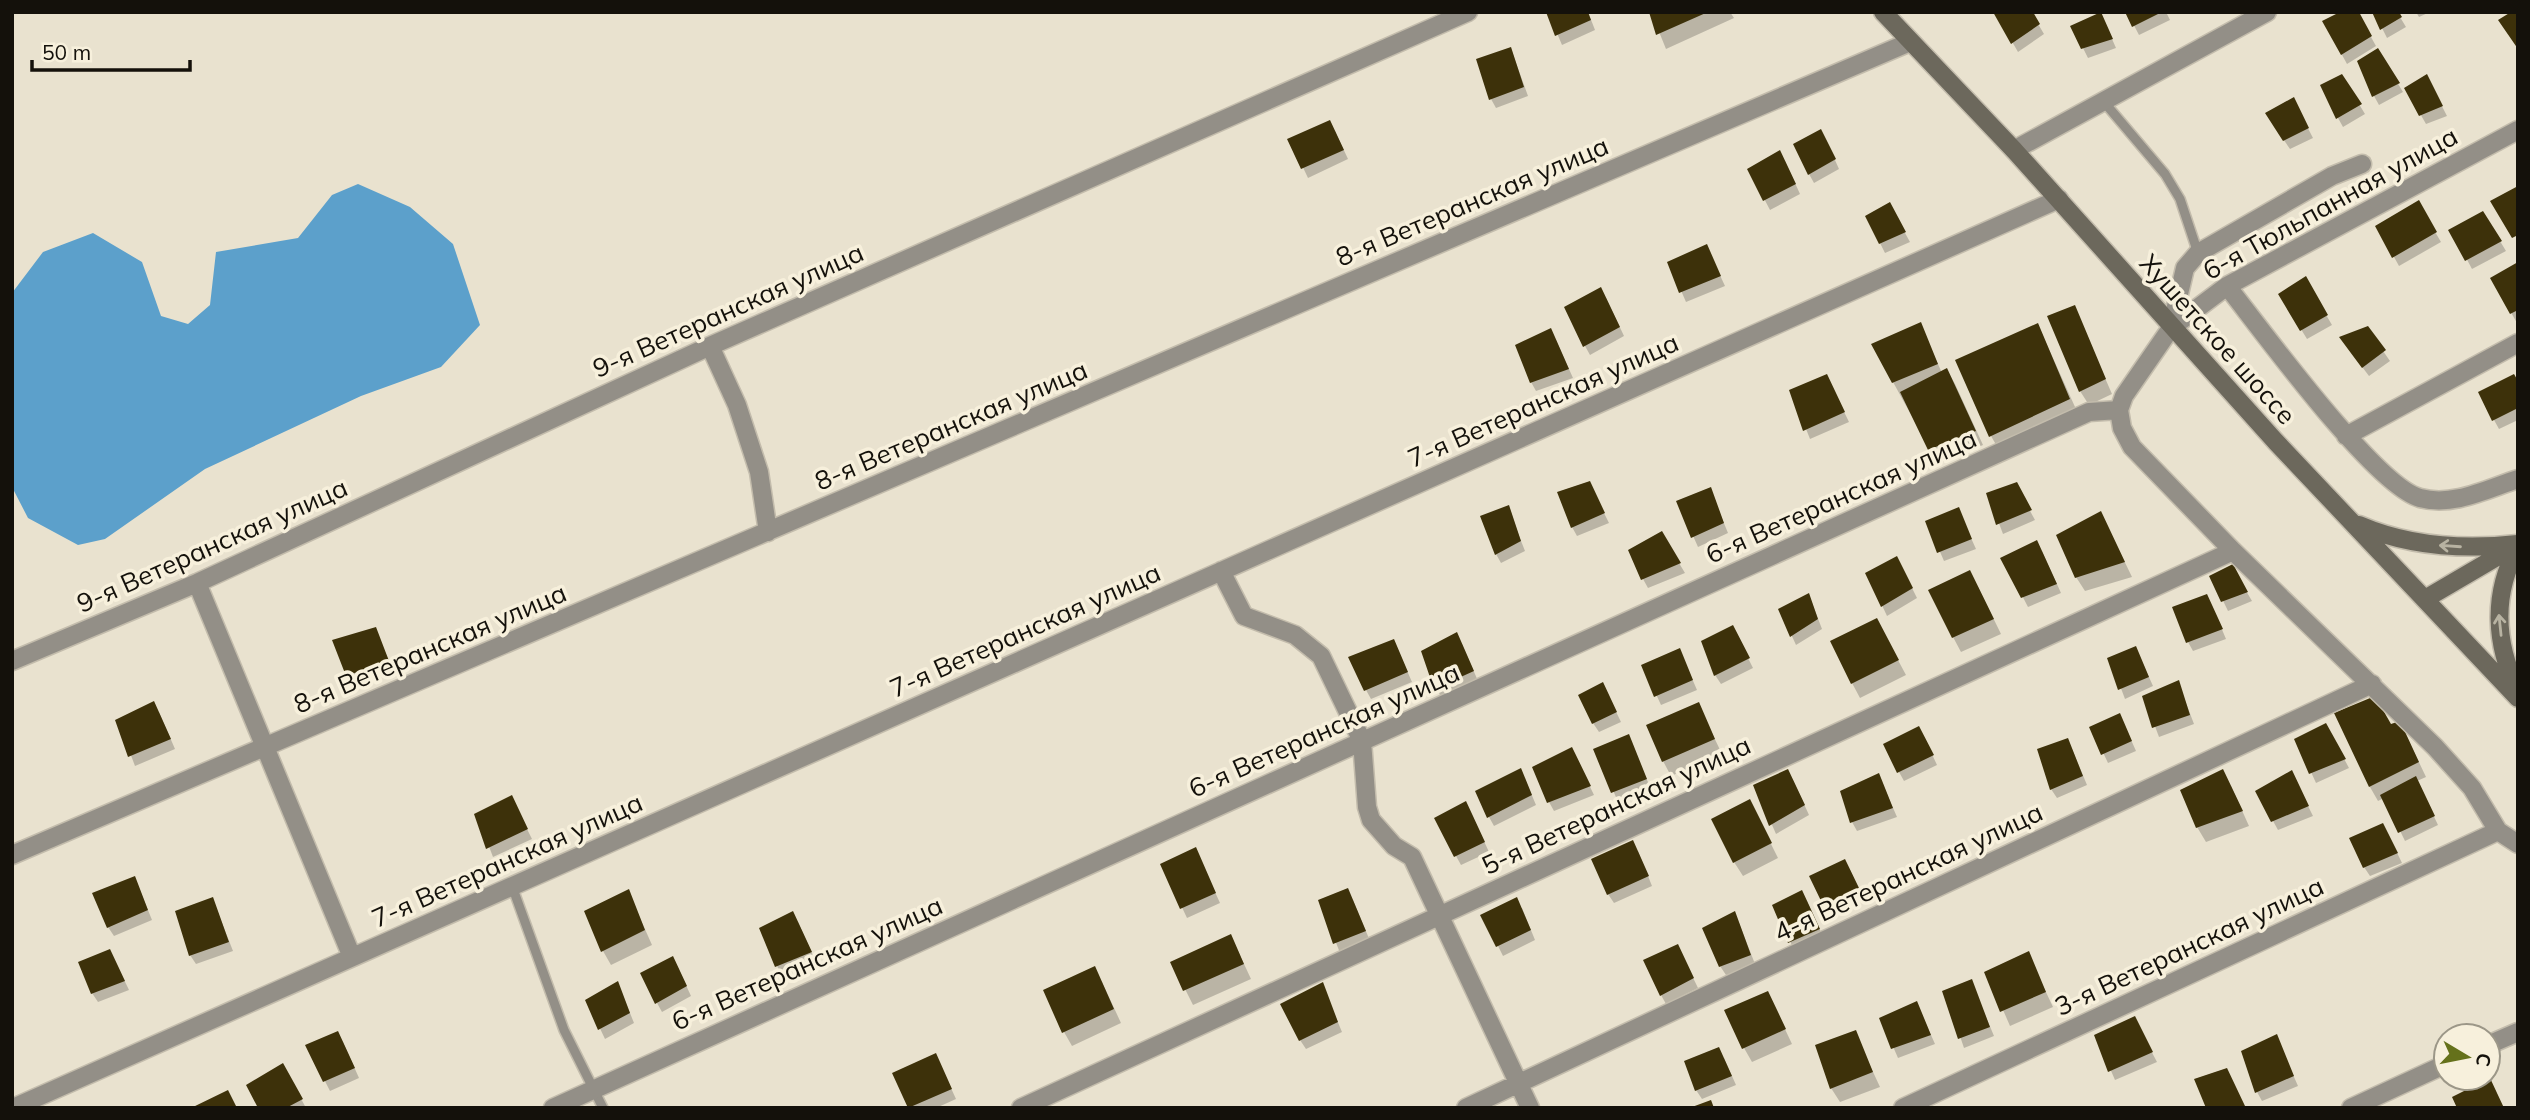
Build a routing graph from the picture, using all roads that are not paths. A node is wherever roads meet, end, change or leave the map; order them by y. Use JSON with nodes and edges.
{"nodes":[{"id":1,"x":1468,"y":12,"type":"edge"},
{"id":2,"x":1883,"y":12,"type":"edge"},
{"id":3,"x":2267,"y":12,"type":"edge"},
{"id":4,"x":1910,"y":42,"type":"junction"},
{"id":5,"x":2104,"y":102,"type":"junction"},
{"id":6,"x":2518,"y":130,"type":"edge"},
{"id":7,"x":2014,"y":150,"type":"junction"},
{"id":8,"x":2362,"y":164,"type":"dead end"},
{"id":9,"x":2059,"y":199,"type":"junction"},
{"id":10,"x":2199,"y":253,"type":"junction"},
{"id":11,"x":2227,"y":286,"type":"junction"},
{"id":12,"x":2171,"y":328,"type":"junction"},
{"id":13,"x":2518,"y":343,"type":"edge"},
{"id":14,"x":710,"y":346,"type":"junction"},
{"id":15,"x":2119,"y":410,"type":"junction"},
{"id":16,"x":2346,"y":436,"type":"junction"},
{"id":17,"x":2518,"y":479,"type":"edge"},
{"id":18,"x":2353,"y":522,"type":"junction"},
{"id":19,"x":768,"y":532,"type":"junction"},
{"id":20,"x":2518,"y":545,"type":"edge"},
{"id":21,"x":2232,"y":551,"type":"junction"},
{"id":22,"x":1221,"y":572,"type":"junction"},
{"id":23,"x":197,"y":583,"type":"junction"},
{"id":24,"x":2425,"y":599,"type":"junction"},
{"id":25,"x":12,"y":661,"type":"edge"},
{"id":26,"x":2372,"y":684,"type":"junction"},
{"id":27,"x":2518,"y":691,"type":"edge"},
{"id":28,"x":2518,"y":698,"type":"edge"},
{"id":29,"x":1362,"y":741,"type":"junction"},
{"id":30,"x":264,"y":747,"type":"junction"},
{"id":31,"x":2498,"y":831,"type":"junction"},
{"id":32,"x":2518,"y":844,"type":"edge"},
{"id":33,"x":12,"y":855,"type":"edge"},
{"id":34,"x":512,"y":886,"type":"junction"},
{"id":35,"x":1438,"y":916,"type":"junction"},
{"id":36,"x":352,"y":957,"type":"junction"},
{"id":37,"x":2518,"y":1031,"type":"edge"},
{"id":38,"x":2502,"y":1038,"type":"edge"},
{"id":39,"x":2432,"y":1070,"type":"edge"},
{"id":40,"x":1518,"y":1083,"type":"junction"},
{"id":41,"x":594,"y":1089,"type":"junction"},
{"id":42,"x":13,"y":1108,"type":"edge"},
{"id":43,"x":553,"y":1108,"type":"edge"},
{"id":44,"x":603,"y":1108,"type":"edge"},
{"id":45,"x":1021,"y":1108,"type":"edge"},
{"id":46,"x":1466,"y":1108,"type":"edge"},
{"id":47,"x":1530,"y":1108,"type":"edge"},
{"id":48,"x":1903,"y":1108,"type":"edge"},
{"id":49,"x":2351,"y":1108,"type":"edge"}],
"edges":[{"from":1,"to":14,"type":"street","name":"9-я Ветеранская улица"},
{"from":2,"to":4,"type":"main road","name":"Хушетское шоссе"},
{"from":3,"to":5,"type":"street"},
{"from":4,"to":7,"type":"main road","name":"Хушетское шоссе"},
{"from":4,"to":19,"type":"street","name":"8-я Ветеранская улица"},
{"from":5,"to":7,"type":"street"},
{"from":5,"to":10,"type":"lane"},
{"from":6,"to":11,"type":"street","name":"6-я Тюльпанная улица"},
{"from":7,"to":9,"type":"main road","name":"Хушетское шоссе"},
{"from":8,"to":10,"type":"street"},
{"from":9,"to":12,"type":"main road","name":"Хушетское шоссе"},
{"from":9,"to":22,"type":"street","name":"7-я Ветеранская улица"},
{"from":10,"to":12,"type":"street"},
{"from":11,"to":12,"type":"street","name":"6-я Тюльпанная улица"},
{"from":11,"to":16,"type":"street"},
{"from":12,"to":15,"type":"street"},
{"from":12,"to":18,"type":"main road","name":"Хушетское шоссе"},
{"from":13,"to":16,"type":"street"},
{"from":14,"to":19,"type":"street"},
{"from":14,"to":23,"type":"street","name":"9-я Ветеранская улица"},
{"from":15,"to":21,"type":"street"},
{"from":15,"to":29,"type":"street","name":"6-я Ветеранская улица"},
{"from":16,"to":17,"type":"street"},
{"from":20,"to":18,"type":"main road","one_way":true},
{"from":18,"to":24,"type":"main road","name":"Хушетское шоссе"},
{"from":19,"to":30,"type":"street","name":"8-я Ветеранская улица"},
{"from":20,"to":24,"type":"main road"},
{"from":27,"to":20,"type":"main road","one_way":true},
{"from":21,"to":26,"type":"street"},
{"from":21,"to":35,"type":"street","name":"5-я Ветеранская улица"},
{"from":22,"to":29,"type":"street"},
{"from":22,"to":34,"type":"street","name":"7-я Ветеранская улица"},
{"from":23,"to":25,"type":"street","name":"9-я Ветеранская улица"},
{"from":23,"to":30,"type":"street"},
{"from":24,"to":28,"type":"main road","name":"Хушетское шоссе"},
{"from":26,"to":31,"type":"street"},
{"from":26,"to":40,"type":"street","name":"4-я Ветеранская улица"},
{"from":29,"to":35,"type":"street"},
{"from":29,"to":41,"type":"street","name":"6-я Ветеранская улица"},
{"from":30,"to":33,"type":"street","name":"8-я Ветеранская улица"},
{"from":30,"to":36,"type":"street"},
{"from":31,"to":32,"type":"street"},
{"from":31,"to":48,"type":"street","name":"3-я Ветеранская улица"},
{"from":34,"to":36,"type":"street","name":"7-я Ветеранская улица"},
{"from":34,"to":41,"type":"lane"},
{"from":35,"to":40,"type":"street"},
{"from":35,"to":45,"type":"street","name":"5-я Ветеранская улица"},
{"from":36,"to":42,"type":"street","name":"7-я Ветеранская улица"},
{"from":37,"to":38,"type":"street"},
{"from":39,"to":49,"type":"street"},
{"from":40,"to":46,"type":"street","name":"4-я Ветеранская улица"},
{"from":40,"to":47,"type":"street"},
{"from":41,"to":43,"type":"street","name":"6-я Ветеранская улица"},
{"from":41,"to":44,"type":"lane"}]}
